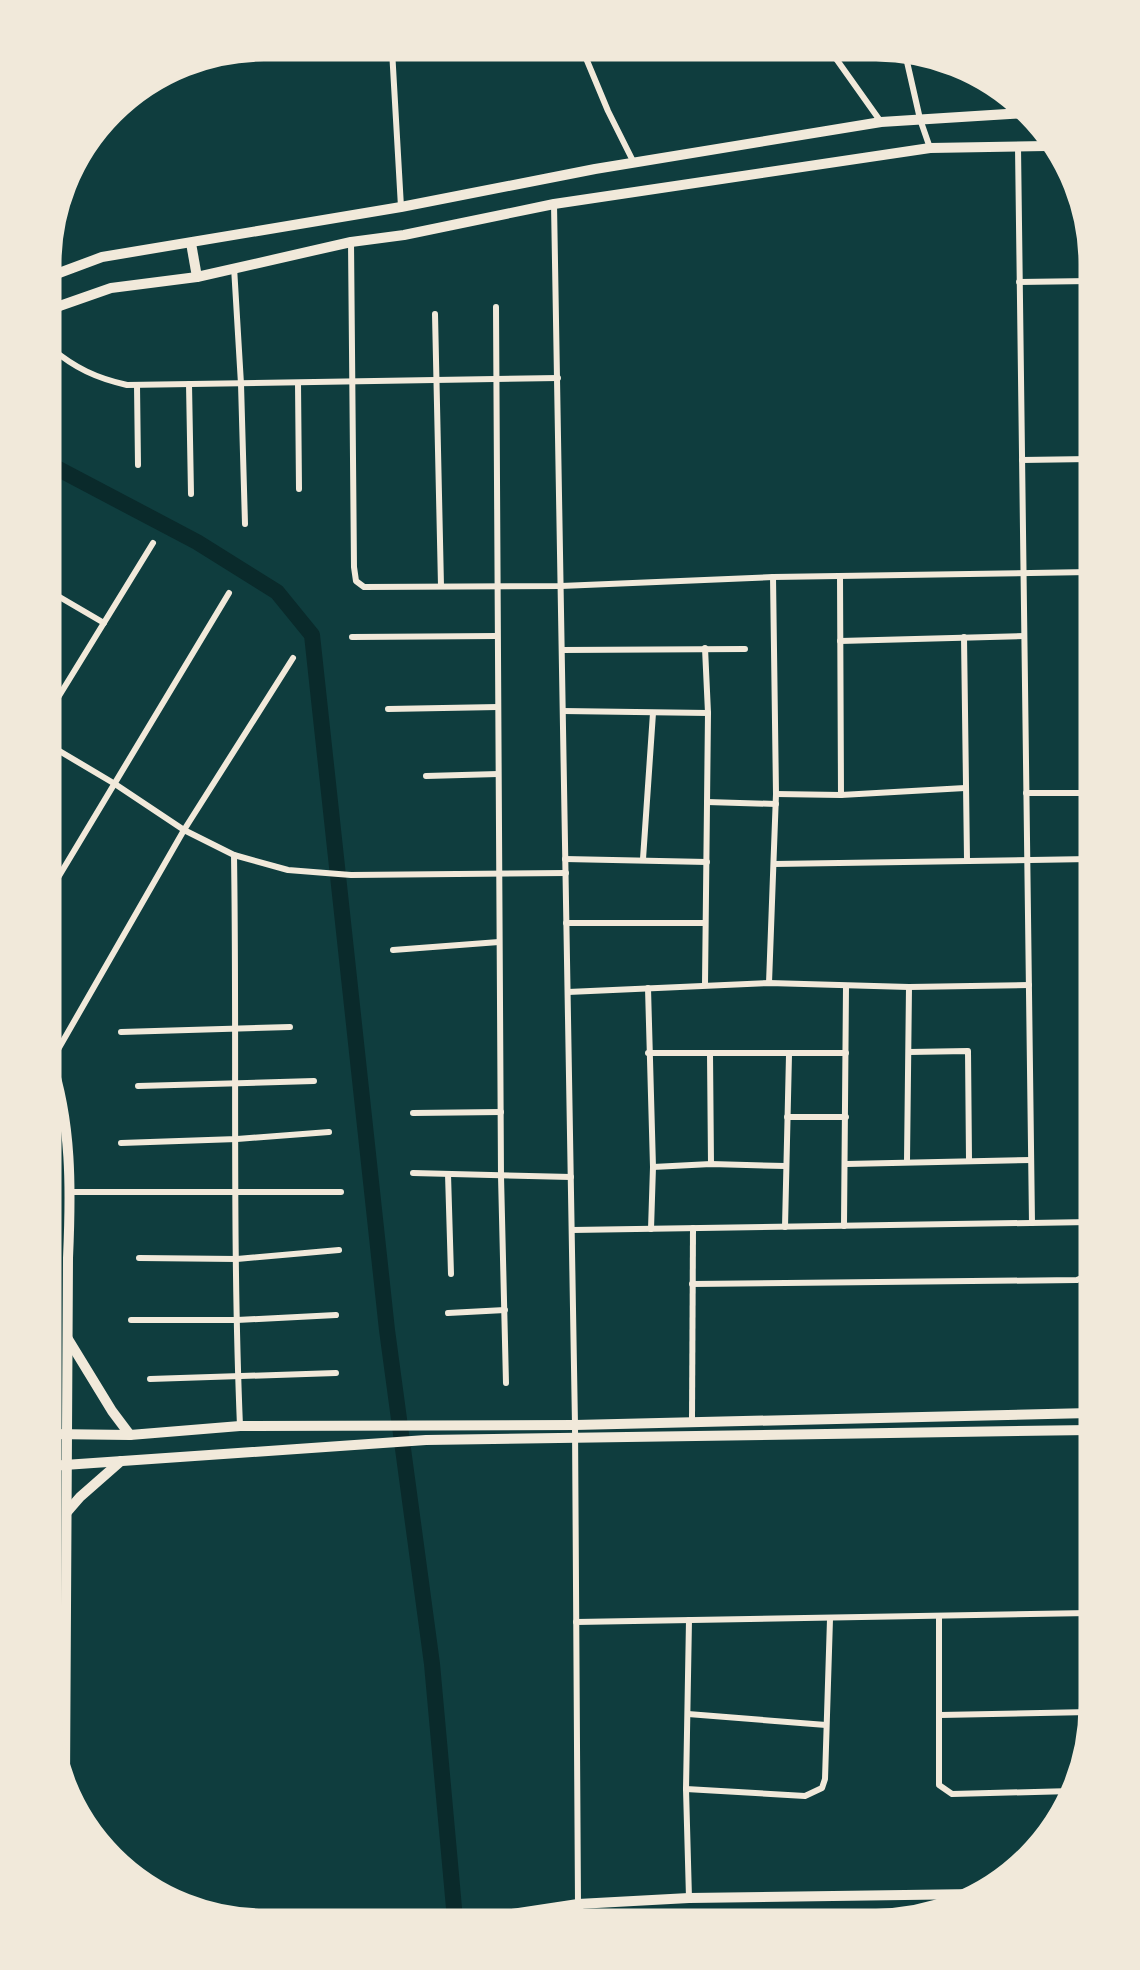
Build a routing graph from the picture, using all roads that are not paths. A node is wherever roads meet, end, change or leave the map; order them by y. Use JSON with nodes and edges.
{"nodes":[{"id":1,"x":393,"y":60,"type":"edge"},
{"id":2,"x":588,"y":60,"type":"edge"},
{"id":3,"x":837,"y":60,"type":"edge"},
{"id":4,"x":907,"y":63,"type":"edge"},
{"id":5,"x":1014,"y":114,"type":"edge"},
{"id":6,"x":920,"y":119,"type":"junction"},
{"id":7,"x":881,"y":122,"type":"junction"},
{"id":8,"x":1042,"y":146,"type":"edge"},
{"id":9,"x":1017,"y":147,"type":"junction"},
{"id":10,"x":930,"y":148,"type":"junction"},
{"id":11,"x":634,"y":162,"type":"junction"},
{"id":12,"x":555,"y":204,"type":"junction"},
{"id":13,"x":401,"y":207,"type":"junction"},
{"id":14,"x":351,"y":242,"type":"junction"},
{"id":15,"x":191,"y":243,"type":"junction"},
{"id":16,"x":234,"y":267,"type":"junction"},
{"id":17,"x":60,"y":273,"type":"edge"},
{"id":18,"x":197,"y":277,"type":"junction"},
{"id":19,"x":1080,"y":281,"type":"edge"},
{"id":20,"x":1020,"y":282,"type":"junction"},
{"id":21,"x":60,"y":306,"type":"edge"},
{"id":22,"x":496,"y":307,"type":"dead end"},
{"id":23,"x":435,"y":314,"type":"dead end"},
{"id":24,"x":60,"y":356,"type":"edge"},
{"id":25,"x":438,"y":378,"type":"junction"},
{"id":26,"x":558,"y":378,"type":"junction"},
{"id":27,"x":496,"y":379,"type":"junction"},
{"id":28,"x":353,"y":382,"type":"junction"},
{"id":29,"x":298,"y":383,"type":"junction"},
{"id":30,"x":189,"y":384,"type":"junction"},
{"id":31,"x":241,"y":384,"type":"junction"},
{"id":32,"x":137,"y":385,"type":"junction"},
{"id":33,"x":1080,"y":459,"type":"edge"},
{"id":34,"x":1022,"y":460,"type":"junction"},
{"id":35,"x":138,"y":465,"type":"dead end"},
{"id":36,"x":299,"y":489,"type":"dead end"},
{"id":37,"x":191,"y":494,"type":"dead end"},
{"id":38,"x":245,"y":524,"type":"dead end"},
{"id":39,"x":153,"y":543,"type":"dead end"},
{"id":40,"x":1080,"y":572,"type":"edge"},
{"id":41,"x":1023,"y":573,"type":"junction"},
{"id":42,"x":840,"y":576,"type":"junction"},
{"id":43,"x":773,"y":577,"type":"junction"},
{"id":44,"x":441,"y":586,"type":"junction"},
{"id":45,"x":497,"y":586,"type":"junction"},
{"id":46,"x":561,"y":586,"type":"junction"},
{"id":47,"x":229,"y":592,"type":"dead end"},
{"id":48,"x":60,"y":597,"type":"edge"},
{"id":49,"x":104,"y":623,"type":"junction"},
{"id":50,"x":497,"y":636,"type":"junction"},
{"id":51,"x":964,"y":636,"type":"junction"},
{"id":52,"x":1024,"y":636,"type":"junction"},
{"id":53,"x":352,"y":637,"type":"dead end"},
{"id":54,"x":840,"y":641,"type":"junction"},
{"id":55,"x":705,"y":648,"type":"junction"},
{"id":56,"x":745,"y":649,"type":"dead end"},
{"id":57,"x":562,"y":650,"type":"junction"},
{"id":58,"x":293,"y":658,"type":"dead end"},
{"id":59,"x":60,"y":694,"type":"edge"},
{"id":60,"x":498,"y":707,"type":"junction"},
{"id":61,"x":388,"y":709,"type":"dead end"},
{"id":62,"x":563,"y":711,"type":"junction"},
{"id":63,"x":653,"y":713,"type":"junction"},
{"id":64,"x":708,"y":713,"type":"junction"},
{"id":65,"x":60,"y":751,"type":"edge"},
{"id":66,"x":498,"y":774,"type":"junction"},
{"id":67,"x":426,"y":776,"type":"dead end"},
{"id":68,"x":114,"y":784,"type":"junction"},
{"id":69,"x":965,"y":788,"type":"junction"},
{"id":70,"x":1080,"y":793,"type":"edge"},
{"id":71,"x":776,"y":794,"type":"junction"},
{"id":72,"x":1026,"y":794,"type":"junction"},
{"id":73,"x":841,"y":795,"type":"junction"},
{"id":74,"x":707,"y":802,"type":"junction"},
{"id":75,"x":776,"y":804,"type":"junction"},
{"id":76,"x":184,"y":830,"type":"junction"},
{"id":77,"x":234,"y":855,"type":"junction"},
{"id":78,"x":1027,"y":858,"type":"junction"},
{"id":79,"x":565,"y":859,"type":"junction"},
{"id":80,"x":643,"y":859,"type":"junction"},
{"id":81,"x":966,"y":859,"type":"junction"},
{"id":82,"x":1080,"y":859,"type":"edge"},
{"id":83,"x":707,"y":862,"type":"junction"},
{"id":84,"x":774,"y":864,"type":"junction"},
{"id":85,"x":566,"y":873,"type":"junction"},
{"id":86,"x":499,"y":874,"type":"junction"},
{"id":87,"x":60,"y":876,"type":"edge"},
{"id":88,"x":566,"y":923,"type":"junction"},
{"id":89,"x":705,"y":923,"type":"junction"},
{"id":90,"x":499,"y":942,"type":"junction"},
{"id":91,"x":393,"y":950,"type":"dead end"},
{"id":92,"x":769,"y":983,"type":"junction"},
{"id":93,"x":705,"y":985,"type":"junction"},
{"id":94,"x":1029,"y":985,"type":"junction"},
{"id":95,"x":846,"y":987,"type":"junction"},
{"id":96,"x":909,"y":987,"type":"junction"},
{"id":97,"x":648,"y":988,"type":"junction"},
{"id":98,"x":568,"y":992,"type":"junction"},
{"id":99,"x":290,"y":1027,"type":"dead end"},
{"id":100,"x":237,"y":1030,"type":"junction"},
{"id":101,"x":121,"y":1032,"type":"dead end"},
{"id":102,"x":60,"y":1044,"type":"edge"},
{"id":103,"x":909,"y":1052,"type":"junction"},
{"id":104,"x":648,"y":1053,"type":"junction"},
{"id":105,"x":846,"y":1053,"type":"junction"},
{"id":106,"x":710,"y":1054,"type":"junction"},
{"id":107,"x":789,"y":1054,"type":"junction"},
{"id":108,"x":314,"y":1081,"type":"dead end"},
{"id":109,"x":234,"y":1082,"type":"junction"},
{"id":110,"x":138,"y":1086,"type":"dead end"},
{"id":111,"x":60,"y":1097,"type":"edge"},
{"id":112,"x":501,"y":1112,"type":"junction"},
{"id":113,"x":413,"y":1113,"type":"dead end"},
{"id":114,"x":787,"y":1117,"type":"junction"},
{"id":115,"x":846,"y":1117,"type":"junction"},
{"id":116,"x":329,"y":1132,"type":"dead end"},
{"id":117,"x":237,"y":1140,"type":"junction"},
{"id":118,"x":121,"y":1143,"type":"dead end"},
{"id":119,"x":969,"y":1160,"type":"junction"},
{"id":120,"x":1031,"y":1160,"type":"junction"},
{"id":121,"x":907,"y":1161,"type":"junction"},
{"id":122,"x":711,"y":1164,"type":"junction"},
{"id":123,"x":846,"y":1164,"type":"junction"},
{"id":124,"x":785,"y":1166,"type":"junction"},
{"id":125,"x":653,"y":1167,"type":"junction"},
{"id":126,"x":412,"y":1173,"type":"dead end"},
{"id":127,"x":448,"y":1174,"type":"junction"},
{"id":128,"x":501,"y":1176,"type":"junction"},
{"id":129,"x":571,"y":1177,"type":"junction"},
{"id":130,"x":71,"y":1192,"type":"junction"},
{"id":131,"x":341,"y":1192,"type":"dead end"},
{"id":132,"x":235,"y":1194,"type":"junction"},
{"id":133,"x":1080,"y":1222,"type":"edge"},
{"id":134,"x":1032,"y":1223,"type":"junction"},
{"id":135,"x":844,"y":1226,"type":"junction"},
{"id":136,"x":785,"y":1227,"type":"junction"},
{"id":137,"x":693,"y":1228,"type":"junction"},
{"id":138,"x":651,"y":1229,"type":"junction"},
{"id":139,"x":572,"y":1230,"type":"junction"},
{"id":140,"x":339,"y":1250,"type":"dead end"},
{"id":141,"x":139,"y":1258,"type":"dead end"},
{"id":142,"x":237,"y":1259,"type":"junction"},
{"id":143,"x":451,"y":1274,"type":"dead end"},
{"id":144,"x":1080,"y":1279,"type":"edge"},
{"id":145,"x":692,"y":1284,"type":"junction"},
{"id":146,"x":505,"y":1310,"type":"junction"},
{"id":147,"x":448,"y":1313,"type":"dead end"},
{"id":148,"x":336,"y":1315,"type":"dead end"},
{"id":149,"x":131,"y":1320,"type":"dead end"},
{"id":150,"x":237,"y":1320,"type":"junction"},
{"id":151,"x":68,"y":1339,"type":"junction"},
{"id":152,"x":336,"y":1373,"type":"dead end"},
{"id":153,"x":238,"y":1377,"type":"junction"},
{"id":154,"x":150,"y":1379,"type":"dead end"},
{"id":155,"x":507,"y":1383,"type":"dead end"},
{"id":156,"x":1080,"y":1413,"type":"edge"},
{"id":157,"x":692,"y":1420,"type":"junction"},
{"id":158,"x":575,"y":1425,"type":"junction"},
{"id":159,"x":240,"y":1426,"type":"junction"},
{"id":160,"x":1080,"y":1430,"type":"edge"},
{"id":161,"x":60,"y":1434,"type":"edge"},
{"id":162,"x":67,"y":1434,"type":"junction"},
{"id":163,"x":130,"y":1435,"type":"junction"},
{"id":164,"x":575,"y":1439,"type":"junction"},
{"id":165,"x":122,"y":1461,"type":"junction"},
{"id":166,"x":60,"y":1465,"type":"edge"},
{"id":167,"x":67,"y":1465,"type":"junction"},
{"id":168,"x":67,"y":1512,"type":"junction"},
{"id":169,"x":1080,"y":1612,"type":"edge"},
{"id":170,"x":939,"y":1616,"type":"junction"},
{"id":171,"x":830,"y":1619,"type":"junction"},
{"id":172,"x":689,"y":1620,"type":"junction"},
{"id":173,"x":576,"y":1622,"type":"junction"},
{"id":174,"x":1080,"y":1712,"type":"edge"},
{"id":175,"x":688,"y":1714,"type":"junction"},
{"id":176,"x":940,"y":1715,"type":"junction"},
{"id":177,"x":826,"y":1725,"type":"junction"},
{"id":178,"x":65,"y":1751,"type":"edge"},
{"id":179,"x":686,"y":1790,"type":"junction"},
{"id":180,"x":1061,"y":1791,"type":"edge"},
{"id":181,"x":953,"y":1894,"type":"edge"},
{"id":182,"x":688,"y":1898,"type":"junction"},
{"id":183,"x":578,"y":1904,"type":"junction"},
{"id":184,"x":538,"y":1910,"type":"edge"},
{"id":185,"x":578,"y":1910,"type":"edge"}],
"edges":[{"from":1,"to":13,"type":"street"},
{"from":2,"to":11,"type":"street"},
{"from":3,"to":7,"type":"street"},
{"from":4,"to":6,"type":"street"},
{"from":5,"to":6,"type":"street"},
{"from":6,"to":7,"type":"street"},
{"from":6,"to":10,"type":"street"},
{"from":7,"to":11,"type":"street"},
{"from":8,"to":9,"type":"street"},
{"from":9,"to":10,"type":"street"},
{"from":9,"to":20,"type":"street"},
{"from":10,"to":12,"type":"street"},
{"from":11,"to":13,"type":"street"},
{"from":12,"to":14,"type":"street"},
{"from":12,"to":26,"type":"street"},
{"from":13,"to":15,"type":"street"},
{"from":14,"to":16,"type":"street"},
{"from":14,"to":28,"type":"street"},
{"from":15,"to":17,"type":"street"},
{"from":15,"to":18,"type":"street"},
{"from":16,"to":18,"type":"street"},
{"from":16,"to":31,"type":"street"},
{"from":18,"to":21,"type":"street"},
{"from":19,"to":20,"type":"street"},
{"from":20,"to":34,"type":"street"},
{"from":22,"to":27,"type":"street"},
{"from":23,"to":25,"type":"street"},
{"from":24,"to":32,"type":"street"},
{"from":25,"to":27,"type":"street"},
{"from":25,"to":28,"type":"street"},
{"from":25,"to":44,"type":"street"},
{"from":26,"to":27,"type":"street"},
{"from":26,"to":46,"type":"street"},
{"from":27,"to":45,"type":"street"},
{"from":28,"to":29,"type":"street"},
{"from":28,"to":44,"type":"street"},
{"from":29,"to":31,"type":"street"},
{"from":29,"to":36,"type":"street"},
{"from":30,"to":31,"type":"street"},
{"from":30,"to":32,"type":"street"},
{"from":30,"to":37,"type":"street"},
{"from":31,"to":38,"type":"street"},
{"from":32,"to":35,"type":"street"},
{"from":33,"to":34,"type":"street"},
{"from":34,"to":41,"type":"street"},
{"from":39,"to":49,"type":"street"},
{"from":40,"to":41,"type":"street"},
{"from":41,"to":42,"type":"street"},
{"from":41,"to":52,"type":"street"},
{"from":42,"to":43,"type":"street"},
{"from":42,"to":54,"type":"street"},
{"from":43,"to":46,"type":"street"},
{"from":43,"to":71,"type":"street"},
{"from":44,"to":45,"type":"street"},
{"from":45,"to":46,"type":"street"},
{"from":45,"to":50,"type":"street"},
{"from":46,"to":57,"type":"street"},
{"from":47,"to":68,"type":"street"},
{"from":48,"to":49,"type":"street"},
{"from":49,"to":59,"type":"street"},
{"from":50,"to":53,"type":"street"},
{"from":50,"to":60,"type":"street"},
{"from":51,"to":52,"type":"street"},
{"from":51,"to":54,"type":"street"},
{"from":51,"to":69,"type":"street"},
{"from":52,"to":72,"type":"street"},
{"from":54,"to":73,"type":"street"},
{"from":55,"to":56,"type":"street"},
{"from":55,"to":57,"type":"street"},
{"from":55,"to":64,"type":"street"},
{"from":57,"to":62,"type":"street"},
{"from":58,"to":76,"type":"street"},
{"from":60,"to":61,"type":"street"},
{"from":60,"to":66,"type":"street"},
{"from":62,"to":63,"type":"street"},
{"from":62,"to":79,"type":"street"},
{"from":63,"to":64,"type":"street"},
{"from":63,"to":80,"type":"street"},
{"from":64,"to":74,"type":"street"},
{"from":65,"to":68,"type":"street"},
{"from":66,"to":67,"type":"street"},
{"from":66,"to":86,"type":"street"},
{"from":68,"to":76,"type":"street"},
{"from":68,"to":87,"type":"street"},
{"from":69,"to":73,"type":"street"},
{"from":69,"to":81,"type":"street"},
{"from":70,"to":72,"type":"street"},
{"from":71,"to":73,"type":"street"},
{"from":71,"to":75,"type":"street"},
{"from":72,"to":78,"type":"street"},
{"from":74,"to":75,"type":"street"},
{"from":74,"to":83,"type":"street"},
{"from":75,"to":84,"type":"street"},
{"from":76,"to":77,"type":"street"},
{"from":76,"to":102,"type":"street"},
{"from":77,"to":86,"type":"street"},
{"from":77,"to":100,"type":"street"},
{"from":78,"to":81,"type":"street"},
{"from":78,"to":82,"type":"street"},
{"from":78,"to":94,"type":"street"},
{"from":79,"to":80,"type":"street"},
{"from":79,"to":85,"type":"street"},
{"from":80,"to":83,"type":"street"},
{"from":81,"to":84,"type":"street"},
{"from":83,"to":89,"type":"street"},
{"from":84,"to":92,"type":"street"},
{"from":85,"to":86,"type":"street"},
{"from":85,"to":88,"type":"street"},
{"from":86,"to":90,"type":"street"},
{"from":88,"to":89,"type":"street"},
{"from":88,"to":98,"type":"street"},
{"from":89,"to":93,"type":"street"},
{"from":90,"to":91,"type":"street"},
{"from":90,"to":112,"type":"street"},
{"from":92,"to":93,"type":"street"},
{"from":92,"to":95,"type":"street"},
{"from":93,"to":97,"type":"street"},
{"from":94,"to":96,"type":"street"},
{"from":94,"to":120,"type":"street"},
{"from":95,"to":96,"type":"street"},
{"from":95,"to":105,"type":"street"},
{"from":96,"to":103,"type":"street"},
{"from":97,"to":98,"type":"street"},
{"from":97,"to":104,"type":"street"},
{"from":98,"to":129,"type":"street"},
{"from":99,"to":100,"type":"street"},
{"from":100,"to":101,"type":"street"},
{"from":100,"to":109,"type":"street"},
{"from":103,"to":119,"type":"street"},
{"from":103,"to":121,"type":"street"},
{"from":104,"to":106,"type":"street"},
{"from":104,"to":125,"type":"street"},
{"from":105,"to":107,"type":"street"},
{"from":105,"to":115,"type":"street"},
{"from":106,"to":107,"type":"street"},
{"from":106,"to":122,"type":"street"},
{"from":107,"to":114,"type":"street"},
{"from":108,"to":109,"type":"street"},
{"from":109,"to":110,"type":"street"},
{"from":109,"to":117,"type":"street"},
{"from":111,"to":130,"type":"street"},
{"from":112,"to":113,"type":"street"},
{"from":112,"to":128,"type":"street"},
{"from":114,"to":115,"type":"street"},
{"from":114,"to":124,"type":"street"},
{"from":115,"to":123,"type":"street"},
{"from":116,"to":117,"type":"street"},
{"from":117,"to":118,"type":"street"},
{"from":117,"to":132,"type":"street"},
{"from":119,"to":120,"type":"street"},
{"from":119,"to":121,"type":"street"},
{"from":120,"to":134,"type":"street"},
{"from":121,"to":123,"type":"street"},
{"from":122,"to":124,"type":"street"},
{"from":122,"to":125,"type":"street"},
{"from":123,"to":135,"type":"street"},
{"from":124,"to":136,"type":"street"},
{"from":125,"to":138,"type":"street"},
{"from":126,"to":127,"type":"street"},
{"from":127,"to":128,"type":"street"},
{"from":127,"to":143,"type":"street"},
{"from":128,"to":129,"type":"street"},
{"from":128,"to":146,"type":"street"},
{"from":129,"to":139,"type":"street"},
{"from":130,"to":132,"type":"street"},
{"from":130,"to":151,"type":"street"},
{"from":131,"to":132,"type":"street"},
{"from":132,"to":142,"type":"street"},
{"from":133,"to":134,"type":"street"},
{"from":134,"to":135,"type":"street"},
{"from":135,"to":136,"type":"street"},
{"from":136,"to":137,"type":"street"},
{"from":137,"to":138,"type":"street"},
{"from":137,"to":145,"type":"street"},
{"from":138,"to":139,"type":"street"},
{"from":139,"to":158,"type":"street"},
{"from":140,"to":142,"type":"street"},
{"from":141,"to":142,"type":"street"},
{"from":142,"to":150,"type":"street"},
{"from":144,"to":145,"type":"street"},
{"from":145,"to":157,"type":"street"},
{"from":146,"to":147,"type":"street"},
{"from":146,"to":155,"type":"street"},
{"from":148,"to":150,"type":"street"},
{"from":149,"to":150,"type":"street"},
{"from":150,"to":153,"type":"street"},
{"from":151,"to":162,"type":"street"},
{"from":151,"to":163,"type":"street"},
{"from":152,"to":153,"type":"street"},
{"from":153,"to":154,"type":"street"},
{"from":153,"to":159,"type":"street"},
{"from":156,"to":157,"type":"street"},
{"from":157,"to":158,"type":"street"},
{"from":158,"to":159,"type":"street"},
{"from":158,"to":164,"type":"street"},
{"from":159,"to":163,"type":"street"},
{"from":160,"to":164,"type":"street"},
{"from":161,"to":162,"type":"street"},
{"from":162,"to":163,"type":"street"},
{"from":162,"to":167,"type":"street"},
{"from":164,"to":165,"type":"street"},
{"from":164,"to":173,"type":"street"},
{"from":165,"to":167,"type":"street"},
{"from":165,"to":168,"type":"street"},
{"from":166,"to":167,"type":"street"},
{"from":167,"to":168,"type":"street"},
{"from":168,"to":178,"type":"street"},
{"from":169,"to":170,"type":"street"},
{"from":170,"to":171,"type":"street"},
{"from":170,"to":176,"type":"street"},
{"from":171,"to":172,"type":"street"},
{"from":171,"to":177,"type":"street"},
{"from":172,"to":173,"type":"street"},
{"from":172,"to":175,"type":"street"},
{"from":173,"to":183,"type":"street"},
{"from":174,"to":176,"type":"street"},
{"from":175,"to":177,"type":"street"},
{"from":175,"to":179,"type":"street"},
{"from":176,"to":180,"type":"street"},
{"from":177,"to":179,"type":"street"},
{"from":179,"to":182,"type":"street"},
{"from":181,"to":182,"type":"street"},
{"from":182,"to":183,"type":"street"},
{"from":183,"to":184,"type":"street"},
{"from":183,"to":185,"type":"street"}]}
